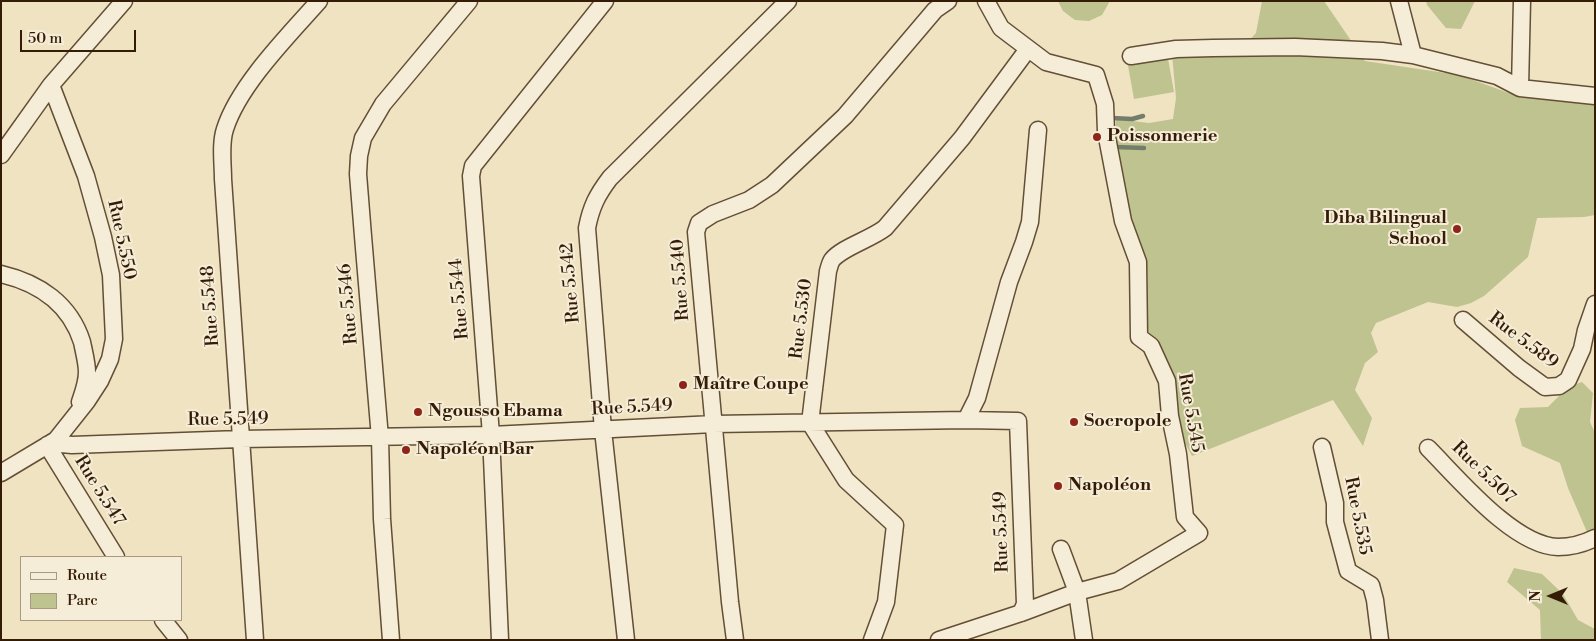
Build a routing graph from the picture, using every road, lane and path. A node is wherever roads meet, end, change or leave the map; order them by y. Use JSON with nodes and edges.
{"nodes":[{"id":1,"x":124,"y":1,"type":"edge"},
{"id":2,"x":319,"y":1,"type":"edge"},
{"id":3,"x":469,"y":1,"type":"edge"},
{"id":4,"x":605,"y":1,"type":"edge"},
{"id":5,"x":788,"y":1,"type":"edge"},
{"id":6,"x":948,"y":1,"type":"edge"},
{"id":7,"x":986,"y":1,"type":"edge"},
{"id":8,"x":1399,"y":1,"type":"edge"},
{"id":9,"x":1522,"y":1,"type":"edge"},
{"id":10,"x":1028,"y":49,"type":"junction"},
{"id":11,"x":1413,"y":55,"type":"junction"},
{"id":12,"x":1131,"y":56,"type":"dead end"},
{"id":13,"x":51,"y":85,"type":"junction"},
{"id":14,"x":1520,"y":88,"type":"junction"},
{"id":15,"x":1595,"y":96,"type":"edge"},
{"id":16,"x":1038,"y":130,"type":"dead end"},
{"id":17,"x":1,"y":155,"type":"edge"},
{"id":18,"x":1,"y":274,"type":"edge"},
{"id":19,"x":1595,"y":304,"type":"edge"},
{"id":20,"x":1463,"y":320,"type":"dead end"},
{"id":21,"x":74,"y":419,"type":"junction"},
{"id":22,"x":966,"y":420,"type":"junction"},
{"id":23,"x":810,"y":423,"type":"junction"},
{"id":24,"x":714,"y":424,"type":"junction"},
{"id":25,"x":603,"y":430,"type":"junction"},
{"id":26,"x":491,"y":435,"type":"junction"},
{"id":27,"x":380,"y":438,"type":"junction"},
{"id":28,"x":240,"y":439,"type":"junction"},
{"id":29,"x":52,"y":443,"type":"junction"},
{"id":30,"x":1322,"y":447,"type":"dead end"},
{"id":31,"x":1428,"y":448,"type":"dead end"},
{"id":32,"x":1,"y":473,"type":"edge"},
{"id":33,"x":1595,"y":538,"type":"edge"},
{"id":34,"x":1062,"y":549,"type":"dead end"},
{"id":35,"x":115,"y":556,"type":"edge"},
{"id":36,"x":1077,"y":592,"type":"junction"},
{"id":37,"x":1022,"y":613,"type":"junction"},
{"id":38,"x":164,"y":621,"type":"edge"},
{"id":39,"x":969,"y":635,"type":"edge"},
{"id":40,"x":179,"y":640,"type":"edge"},
{"id":41,"x":255,"y":640,"type":"edge"},
{"id":42,"x":391,"y":640,"type":"edge"},
{"id":43,"x":500,"y":640,"type":"edge"},
{"id":44,"x":626,"y":640,"type":"edge"},
{"id":45,"x":735,"y":640,"type":"edge"},
{"id":46,"x":872,"y":640,"type":"edge"},
{"id":47,"x":939,"y":640,"type":"edge"},
{"id":48,"x":1084,"y":640,"type":"edge"},
{"id":49,"x":1380,"y":640,"type":"edge"}],
"edges":[{"from":1,"to":13,"type":"street"},
{"from":2,"to":28,"type":"street","name":"Rue 5.548"},
{"from":3,"to":27,"type":"street","name":"Rue 5.546"},
{"from":4,"to":26,"type":"street","name":"Rue 5.544"},
{"from":5,"to":25,"type":"street","name":"Rue 5.542"},
{"from":6,"to":24,"type":"street","name":"Rue 5.540"},
{"from":7,"to":10,"type":"street","name":"Rue 5.545"},
{"from":8,"to":11,"type":"street"},
{"from":9,"to":14,"type":"street"},
{"from":10,"to":23,"type":"street","name":"Rue 5.530"},
{"from":10,"to":36,"type":"street","name":"Rue 5.545"},
{"from":11,"to":12,"type":"street"},
{"from":11,"to":14,"type":"street"},
{"from":13,"to":17,"type":"street"},
{"from":13,"to":21,"type":"street","name":"Rue 5.550"},
{"from":14,"to":15,"type":"street"},
{"from":16,"to":22,"type":"street"},
{"from":18,"to":21,"type":"street"},
{"from":19,"to":20,"type":"street","name":"Rue 5.589"},
{"from":21,"to":29,"type":"street","name":"Rue 5.550"},
{"from":22,"to":23,"type":"street","name":"Rue 5.549"},
{"from":22,"to":37,"type":"street","name":"Rue 5.549"},
{"from":23,"to":24,"type":"street","name":"Rue 5.549"},
{"from":23,"to":46,"type":"street"},
{"from":24,"to":25,"type":"street","name":"Rue 5.549"},
{"from":24,"to":45,"type":"street","name":"Rue 5.540"},
{"from":25,"to":26,"type":"street","name":"Rue 5.549"},
{"from":25,"to":44,"type":"street","name":"Rue 5.542"},
{"from":26,"to":27,"type":"street","name":"Rue 5.549"},
{"from":26,"to":43,"type":"street","name":"Rue 5.544"},
{"from":27,"to":28,"type":"street","name":"Rue 5.549"},
{"from":27,"to":42,"type":"street","name":"Rue 5.546"},
{"from":28,"to":29,"type":"street","name":"Rue 5.549"},
{"from":28,"to":41,"type":"street","name":"Rue 5.548"},
{"from":29,"to":32,"type":"street","name":"Rue 5.550"},
{"from":29,"to":35,"type":"street","name":"Rue 5.547"},
{"from":30,"to":49,"type":"street","name":"Rue 5.535"},
{"from":31,"to":33,"type":"street","name":"Rue 5.507"},
{"from":34,"to":36,"type":"street"},
{"from":36,"to":37,"type":"street","name":"Rue 5.545"},
{"from":36,"to":48,"type":"street"},
{"from":37,"to":39,"type":"street","name":"Rue 5.545"},
{"from":38,"to":40,"type":"street"},
{"from":39,"to":47,"type":"street","name":"Rue 5.545"}]}
